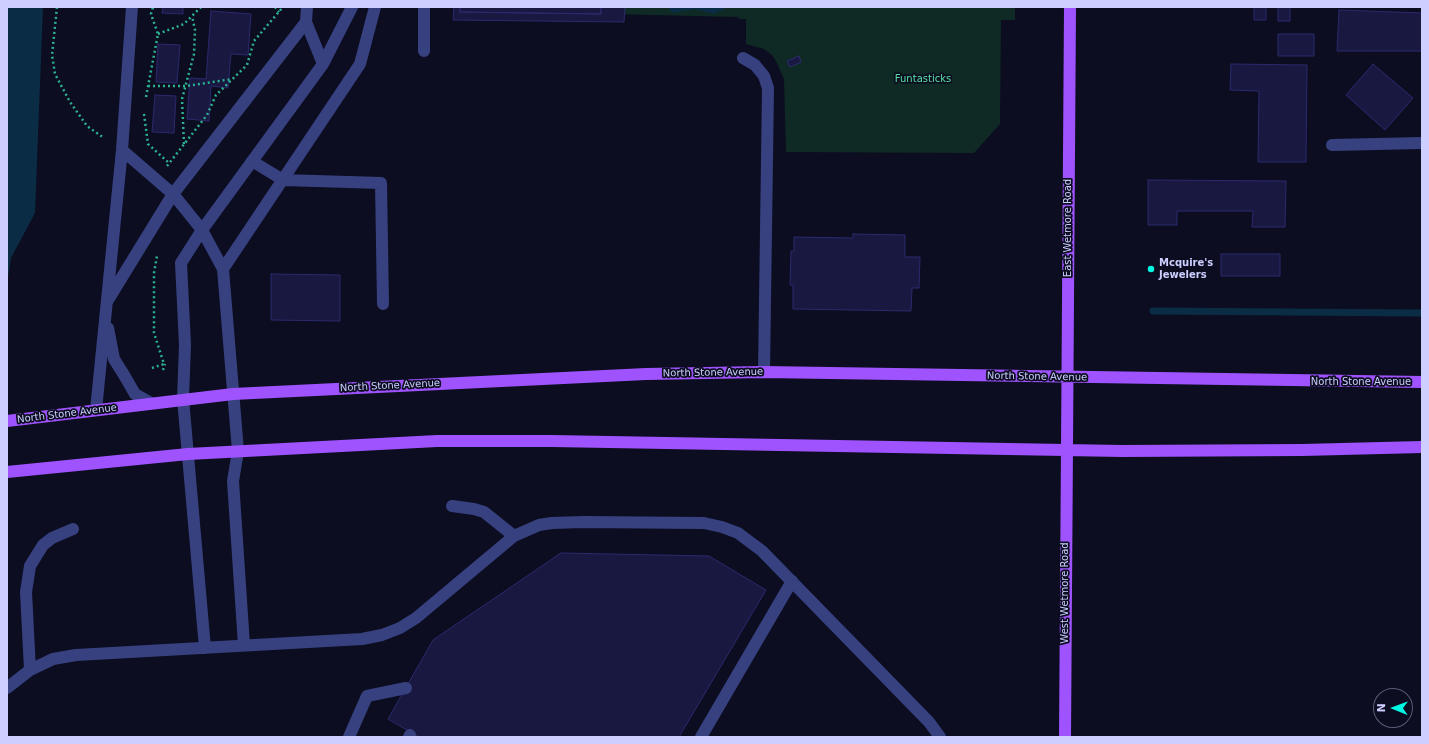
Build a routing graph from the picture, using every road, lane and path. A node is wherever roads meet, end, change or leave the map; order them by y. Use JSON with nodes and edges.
{"nodes":[{"id":1,"x":56,"y":7,"type":"edge"},
{"id":2,"x":132,"y":7,"type":"edge"},
{"id":3,"x":153,"y":7,"type":"edge"},
{"id":4,"x":201,"y":7,"type":"edge"},
{"id":5,"x":275,"y":7,"type":"edge"},
{"id":6,"x":283,"y":7,"type":"edge"},
{"id":7,"x":307,"y":7,"type":"edge"},
{"id":8,"x":352,"y":7,"type":"edge"},
{"id":9,"x":375,"y":7,"type":"edge"},
{"id":10,"x":424,"y":7,"type":"edge"},
{"id":11,"x":1070,"y":7,"type":"edge"},
{"id":12,"x":279,"y":12,"type":"junction"},
{"id":13,"x":192,"y":16,"type":"junction"},
{"id":14,"x":306,"y":22,"type":"junction"},
{"id":15,"x":158,"y":34,"type":"junction"},
{"id":16,"x":424,"y":51,"type":"dead end"},
{"id":17,"x":743,"y":58,"type":"dead end"},
{"id":18,"x":322,"y":64,"type":"junction"},
{"id":19,"x":232,"y":79,"type":"junction"},
{"id":20,"x":148,"y":86,"type":"junction"},
{"id":21,"x":186,"y":86,"type":"junction"},
{"id":22,"x":145,"y":101,"type":"dead end"},
{"id":23,"x":143,"y":109,"type":"dead end"},
{"id":24,"x":107,"y":140,"type":"dead end"},
{"id":25,"x":1422,"y":143,"type":"edge"},
{"id":26,"x":184,"y":145,"type":"junction"},
{"id":27,"x":1332,"y":145,"type":"dead end"},
{"id":28,"x":122,"y":150,"type":"junction"},
{"id":29,"x":252,"y":161,"type":"junction"},
{"id":30,"x":170,"y":163,"type":"junction"},
{"id":31,"x":173,"y":167,"type":"dead end"},
{"id":32,"x":164,"y":171,"type":"dead end"},
{"id":33,"x":282,"y":180,"type":"junction"},
{"id":34,"x":173,"y":194,"type":"junction"},
{"id":35,"x":202,"y":230,"type":"junction"},
{"id":36,"x":158,"y":250,"type":"dead end"},
{"id":37,"x":223,"y":269,"type":"junction"},
{"id":38,"x":107,"y":302,"type":"junction"},
{"id":39,"x":383,"y":304,"type":"dead end"},
{"id":40,"x":106,"y":315,"type":"junction"},
{"id":41,"x":152,"y":368,"type":"dead end"},
{"id":42,"x":764,"y":372,"type":"junction"},
{"id":43,"x":1067,"y":378,"type":"junction"},
{"id":44,"x":1422,"y":382,"type":"edge"},
{"id":45,"x":233,"y":394,"type":"junction"},
{"id":46,"x":182,"y":399,"type":"junction"},
{"id":47,"x":151,"y":403,"type":"junction"},
{"id":48,"x":96,"y":410,"type":"junction"},
{"id":49,"x":7,"y":421,"type":"edge"},
{"id":50,"x":1422,"y":447,"type":"edge"},
{"id":51,"x":1066,"y":449,"type":"junction"},
{"id":52,"x":238,"y":451,"type":"junction"},
{"id":53,"x":188,"y":454,"type":"junction"},
{"id":54,"x":7,"y":472,"type":"edge"},
{"id":55,"x":452,"y":506,"type":"dead end"},
{"id":56,"x":73,"y":529,"type":"dead end"},
{"id":57,"x":514,"y":536,"type":"junction"},
{"id":58,"x":792,"y":581,"type":"junction"},
{"id":59,"x":244,"y":646,"type":"junction"},
{"id":60,"x":205,"y":648,"type":"junction"},
{"id":61,"x":30,"y":670,"type":"junction"},
{"id":62,"x":7,"y":688,"type":"edge"},
{"id":63,"x":406,"y":688,"type":"dead end"},
{"id":64,"x":349,"y":737,"type":"edge"},
{"id":65,"x":701,"y":737,"type":"edge"},
{"id":66,"x":940,"y":737,"type":"edge"},
{"id":67,"x":1064,"y":737,"type":"edge"}],
"edges":[{"from":1,"to":24,"type":"path"},
{"from":2,"to":28,"type":"street"},
{"from":3,"to":15,"type":"path"},
{"from":4,"to":13,"type":"path"},
{"from":5,"to":12,"type":"path"},
{"from":6,"to":12,"type":"path"},
{"from":7,"to":14,"type":"street"},
{"from":8,"to":18,"type":"street"},
{"from":9,"to":33,"type":"street"},
{"from":10,"to":16,"type":"street"},
{"from":11,"to":43,"type":"main road","name":"East Wetmore Road"},
{"from":12,"to":19,"type":"path"},
{"from":13,"to":15,"type":"path"},
{"from":13,"to":21,"type":"path"},
{"from":14,"to":18,"type":"street"},
{"from":14,"to":34,"type":"street"},
{"from":15,"to":20,"type":"path"},
{"from":17,"to":42,"type":"street"},
{"from":18,"to":29,"type":"street"},
{"from":19,"to":21,"type":"path"},
{"from":19,"to":26,"type":"path"},
{"from":20,"to":21,"type":"path"},
{"from":20,"to":22,"type":"path"},
{"from":21,"to":26,"type":"path"},
{"from":23,"to":30,"type":"path"},
{"from":25,"to":27,"type":"street"},
{"from":26,"to":30,"type":"path"},
{"from":28,"to":34,"type":"street"},
{"from":28,"to":38,"type":"street"},
{"from":29,"to":33,"type":"street"},
{"from":29,"to":35,"type":"street"},
{"from":30,"to":31,"type":"path"},
{"from":30,"to":32,"type":"path"},
{"from":33,"to":37,"type":"street"},
{"from":33,"to":39,"type":"street"},
{"from":34,"to":35,"type":"street"},
{"from":34,"to":38,"type":"street"},
{"from":35,"to":37,"type":"street"},
{"from":35,"to":46,"type":"street"},
{"from":36,"to":41,"type":"path"},
{"from":37,"to":45,"type":"street"},
{"from":38,"to":40,"type":"street"},
{"from":40,"to":47,"type":"street"},
{"from":40,"to":48,"type":"street"},
{"from":42,"to":43,"type":"main road","name":"North Stone Avenue"},
{"from":42,"to":45,"type":"main road","name":"North Stone Avenue"},
{"from":43,"to":44,"type":"main road","name":"North Stone Avenue"},
{"from":43,"to":51,"type":"main road","name":"East Wetmore Road"},
{"from":45,"to":46,"type":"main road","name":"North Stone Avenue"},
{"from":45,"to":52,"type":"street"},
{"from":46,"to":47,"type":"main road","name":"North Stone Avenue"},
{"from":46,"to":53,"type":"street"},
{"from":47,"to":48,"type":"main road","name":"North Stone Avenue"},
{"from":48,"to":49,"type":"main road","name":"North Stone Avenue"},
{"from":50,"to":51,"type":"main road"},
{"from":51,"to":52,"type":"main road"},
{"from":51,"to":67,"type":"main road","name":"West Wetmore Road"},
{"from":52,"to":53,"type":"main road"},
{"from":52,"to":59,"type":"street"},
{"from":53,"to":54,"type":"main road"},
{"from":53,"to":60,"type":"street"},
{"from":55,"to":57,"type":"street"},
{"from":56,"to":61,"type":"street"},
{"from":57,"to":58,"type":"street"},
{"from":57,"to":59,"type":"street"},
{"from":58,"to":65,"type":"street"},
{"from":58,"to":66,"type":"street"},
{"from":59,"to":60,"type":"street"},
{"from":60,"to":61,"type":"street"},
{"from":61,"to":62,"type":"street"},
{"from":63,"to":64,"type":"street"}]}
